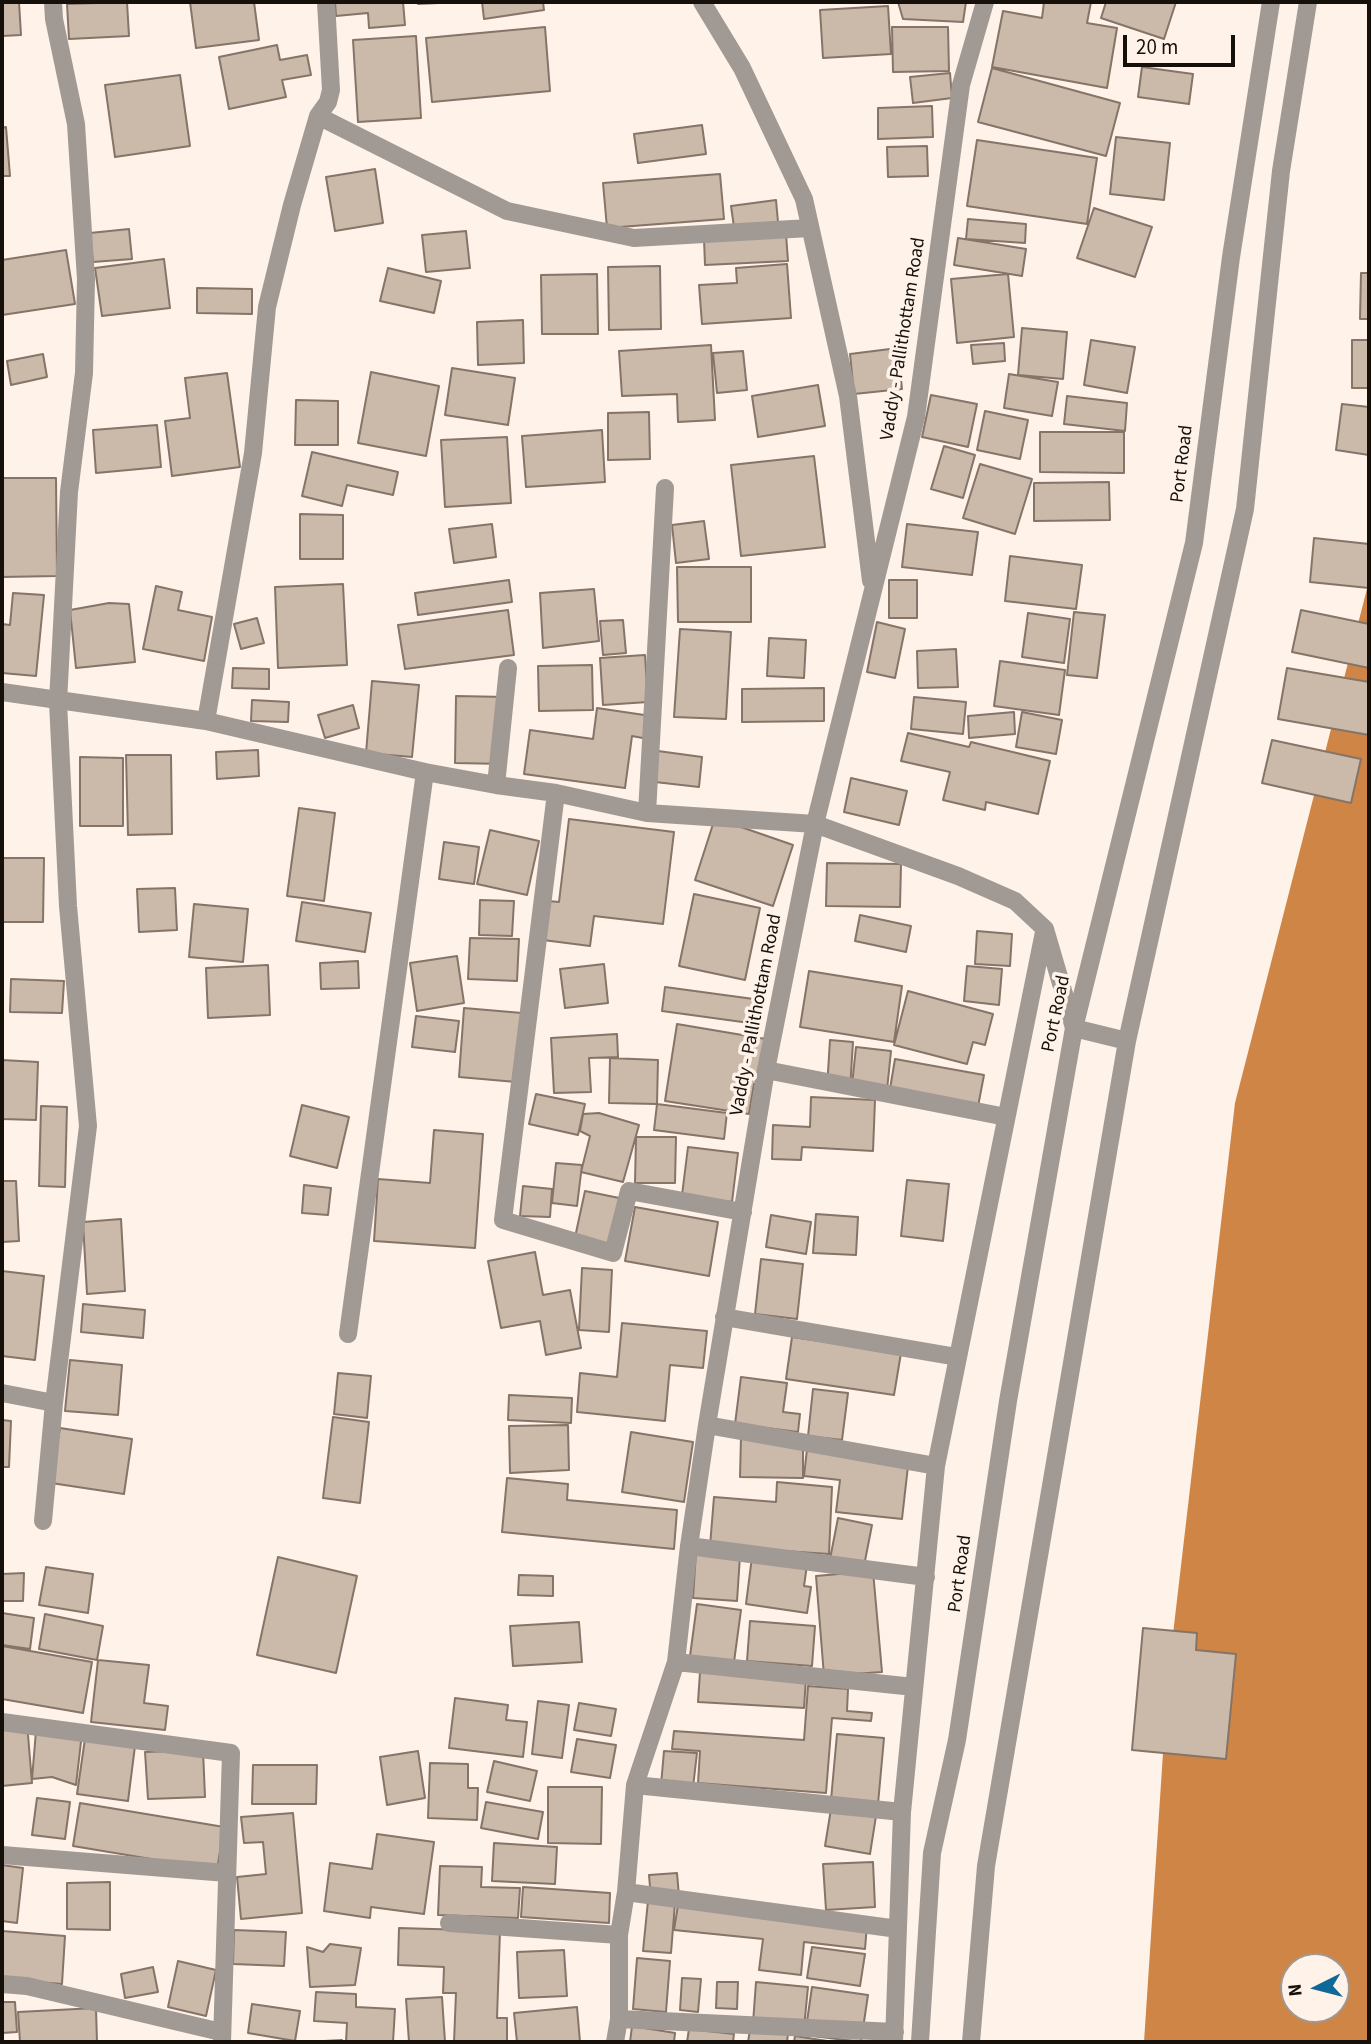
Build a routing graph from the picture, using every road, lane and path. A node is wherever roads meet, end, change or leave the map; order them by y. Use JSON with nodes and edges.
{"nodes":[{"id":1,"x":53,"y":2,"type":"edge"},
{"id":2,"x":326,"y":2,"type":"edge"},
{"id":3,"x":702,"y":2,"type":"edge"},
{"id":4,"x":985,"y":2,"type":"edge"},
{"id":5,"x":1271,"y":2,"type":"edge"},
{"id":6,"x":1308,"y":2,"type":"edge"},
{"id":7,"x":318,"y":116,"type":"junction"},
{"id":8,"x":810,"y":228,"type":"junction"},
{"id":9,"x":665,"y":488,"type":"dead end"},
{"id":10,"x":872,"y":591,"type":"junction"},
{"id":11,"x":508,"y":668,"type":"dead end"},
{"id":12,"x":2,"y":692,"type":"edge"},
{"id":13,"x":58,"y":702,"type":"junction"},
{"id":14,"x":206,"y":722,"type":"junction"},
{"id":15,"x":425,"y":772,"type":"junction"},
{"id":16,"x":496,"y":785,"type":"junction"},
{"id":17,"x":556,"y":793,"type":"junction"},
{"id":18,"x":647,"y":813,"type":"junction"},
{"id":19,"x":815,"y":824,"type":"junction"},
{"id":20,"x":1045,"y":929,"type":"junction"},
{"id":21,"x":1074,"y":1028,"type":"junction"},
{"id":22,"x":1127,"y":1041,"type":"junction"},
{"id":23,"x":766,"y":1070,"type":"junction"},
{"id":24,"x":1006,"y":1117,"type":"junction"},
{"id":25,"x":743,"y":1212,"type":"junction"},
{"id":26,"x":724,"y":1317,"type":"junction"},
{"id":27,"x":348,"y":1334,"type":"dead end"},
{"id":28,"x":957,"y":1357,"type":"junction"},
{"id":29,"x":2,"y":1393,"type":"edge"},
{"id":30,"x":54,"y":1403,"type":"junction"},
{"id":31,"x":707,"y":1425,"type":"junction"},
{"id":32,"x":936,"y":1466,"type":"junction"},
{"id":33,"x":43,"y":1521,"type":"dead end"},
{"id":34,"x":689,"y":1546,"type":"junction"},
{"id":35,"x":926,"y":1577,"type":"junction"},
{"id":36,"x":676,"y":1662,"type":"junction"},
{"id":37,"x":914,"y":1687,"type":"junction"},
{"id":38,"x":2,"y":1722,"type":"edge"},
{"id":39,"x":635,"y":1785,"type":"junction"},
{"id":40,"x":902,"y":1812,"type":"junction"},
{"id":41,"x":2,"y":1854,"type":"edge"},
{"id":42,"x":227,"y":1873,"type":"junction"},
{"id":43,"x":626,"y":1892,"type":"junction"},
{"id":44,"x":449,"y":1923,"type":"dead end"},
{"id":45,"x":898,"y":1929,"type":"junction"},
{"id":46,"x":619,"y":1935,"type":"junction"},
{"id":47,"x":2,"y":1984,"type":"edge"},
{"id":48,"x":619,"y":2019,"type":"junction"},
{"id":49,"x":221,"y":2037,"type":"edge"},
{"id":50,"x":894,"y":2037,"type":"edge"},
{"id":51,"x":615,"y":2042,"type":"edge"},
{"id":52,"x":920,"y":2042,"type":"edge"},
{"id":53,"x":971,"y":2042,"type":"edge"}],
"edges":[{"from":1,"to":13,"type":"street"},
{"from":2,"to":7,"type":"street"},
{"from":3,"to":8,"type":"street"},
{"from":4,"to":10,"type":"street","name":"Vaddy - Pallithottam Road"},
{"from":5,"to":21,"type":"street","name":"Port Road"},
{"from":6,"to":22,"type":"street"},
{"from":7,"to":8,"type":"street"},
{"from":7,"to":14,"type":"street"},
{"from":8,"to":10,"type":"street"},
{"from":9,"to":18,"type":"street"},
{"from":10,"to":19,"type":"street","name":"Vaddy - Pallithottam Road"},
{"from":11,"to":16,"type":"street"},
{"from":12,"to":13,"type":"street"},
{"from":13,"to":14,"type":"street"},
{"from":13,"to":30,"type":"street"},
{"from":14,"to":15,"type":"street"},
{"from":15,"to":16,"type":"street"},
{"from":15,"to":27,"type":"street"},
{"from":16,"to":17,"type":"street"},
{"from":17,"to":18,"type":"street"},
{"from":17,"to":25,"type":"street"},
{"from":18,"to":19,"type":"street"},
{"from":19,"to":20,"type":"street"},
{"from":19,"to":23,"type":"street","name":"Vaddy - Pallithottam Road"},
{"from":20,"to":21,"type":"street"},
{"from":20,"to":24,"type":"street"},
{"from":21,"to":22,"type":"street"},
{"from":21,"to":52,"type":"street","name":"Port Road"},
{"from":22,"to":53,"type":"street"},
{"from":23,"to":24,"type":"street"},
{"from":23,"to":25,"type":"street","name":"Vaddy - Pallithottam Road"},
{"from":24,"to":28,"type":"street"},
{"from":25,"to":26,"type":"street","name":"Vaddy - Pallithottam Road"},
{"from":26,"to":28,"type":"street"},
{"from":26,"to":31,"type":"street","name":"Vaddy - Pallithottam Road"},
{"from":28,"to":32,"type":"street"},
{"from":29,"to":30,"type":"street"},
{"from":30,"to":33,"type":"street"},
{"from":31,"to":32,"type":"street"},
{"from":31,"to":34,"type":"street","name":"Vaddy - Pallithottam Road"},
{"from":32,"to":35,"type":"street"},
{"from":34,"to":35,"type":"street"},
{"from":34,"to":36,"type":"street","name":"Vaddy - Pallithottam Road"},
{"from":35,"to":37,"type":"street"},
{"from":36,"to":37,"type":"street"},
{"from":36,"to":39,"type":"street","name":"Vaddy - Pallithottam Road"},
{"from":37,"to":40,"type":"street"},
{"from":38,"to":42,"type":"street"},
{"from":39,"to":40,"type":"street"},
{"from":39,"to":43,"type":"street","name":"Vaddy - Pallithottam Road"},
{"from":40,"to":45,"type":"street"},
{"from":41,"to":42,"type":"street"},
{"from":42,"to":49,"type":"street"},
{"from":43,"to":45,"type":"street"},
{"from":43,"to":46,"type":"street","name":"Vaddy - Pallithottam Road"},
{"from":44,"to":46,"type":"street"},
{"from":45,"to":50,"type":"street"},
{"from":46,"to":48,"type":"street","name":"Vaddy - Pallithottam Road"},
{"from":47,"to":49,"type":"street"},
{"from":48,"to":50,"type":"street"},
{"from":48,"to":51,"type":"street","name":"Vaddy - Pallithottam Road"}]}
